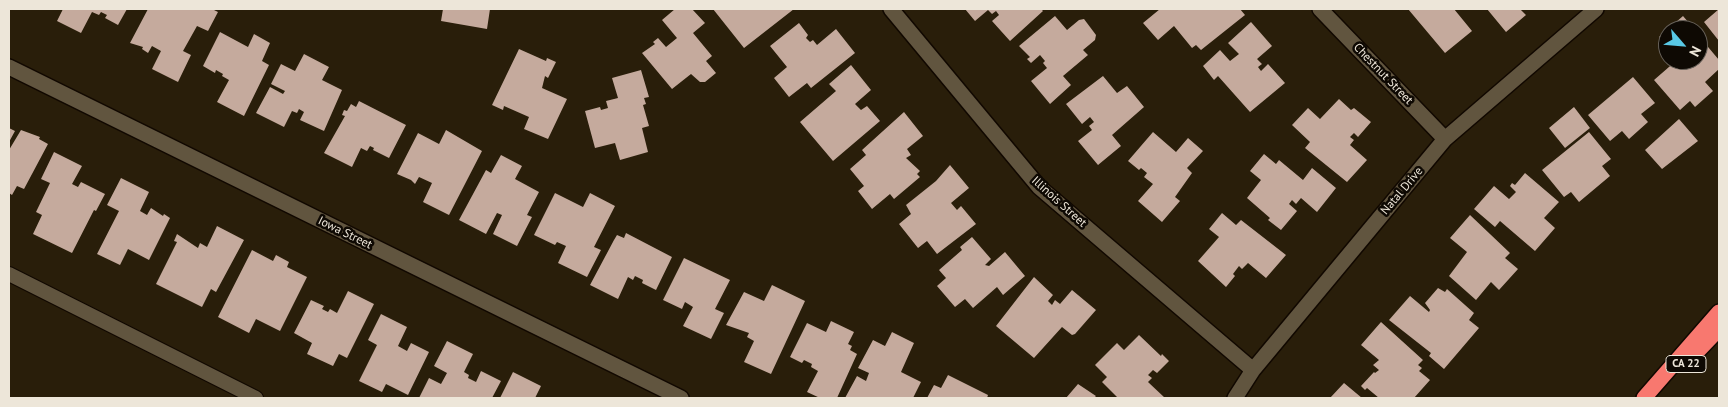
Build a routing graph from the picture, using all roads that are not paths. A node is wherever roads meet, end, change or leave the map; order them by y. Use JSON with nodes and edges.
{"nodes":[{"id":1,"x":891,"y":9,"type":"edge"},
{"id":2,"x":1320,"y":9,"type":"edge"},
{"id":3,"x":1596,"y":9,"type":"edge"},
{"id":4,"x":9,"y":67,"type":"edge"},
{"id":5,"x":1445,"y":139,"type":"junction"},
{"id":6,"x":9,"y":274,"type":"edge"},
{"id":7,"x":1719,"y":312,"type":"edge"},
{"id":8,"x":1719,"y":329,"type":"edge"},
{"id":9,"x":1253,"y":370,"type":"junction"},
{"id":10,"x":256,"y":398,"type":"edge"},
{"id":11,"x":681,"y":398,"type":"edge"},
{"id":12,"x":1235,"y":398,"type":"edge"},
{"id":13,"x":1644,"y":398,"type":"edge"},
{"id":14,"x":1652,"y":398,"type":"edge"}],
"edges":[{"from":1,"to":9,"type":"street","name":"Illinois Street"},
{"from":2,"to":5,"type":"street","name":"Chestnut Street"},
{"from":3,"to":5,"type":"street","name":"Natal Drive"},
{"from":4,"to":11,"type":"street","name":"Iowa Street"},
{"from":5,"to":9,"type":"street","name":"Natal Drive"},
{"from":6,"to":10,"type":"lane"},
{"from":7,"to":13,"type":"highway"},
{"from":8,"to":14,"type":"highway","number":"CA 22"},
{"from":9,"to":12,"type":"street","name":"Natal Drive"}]}
